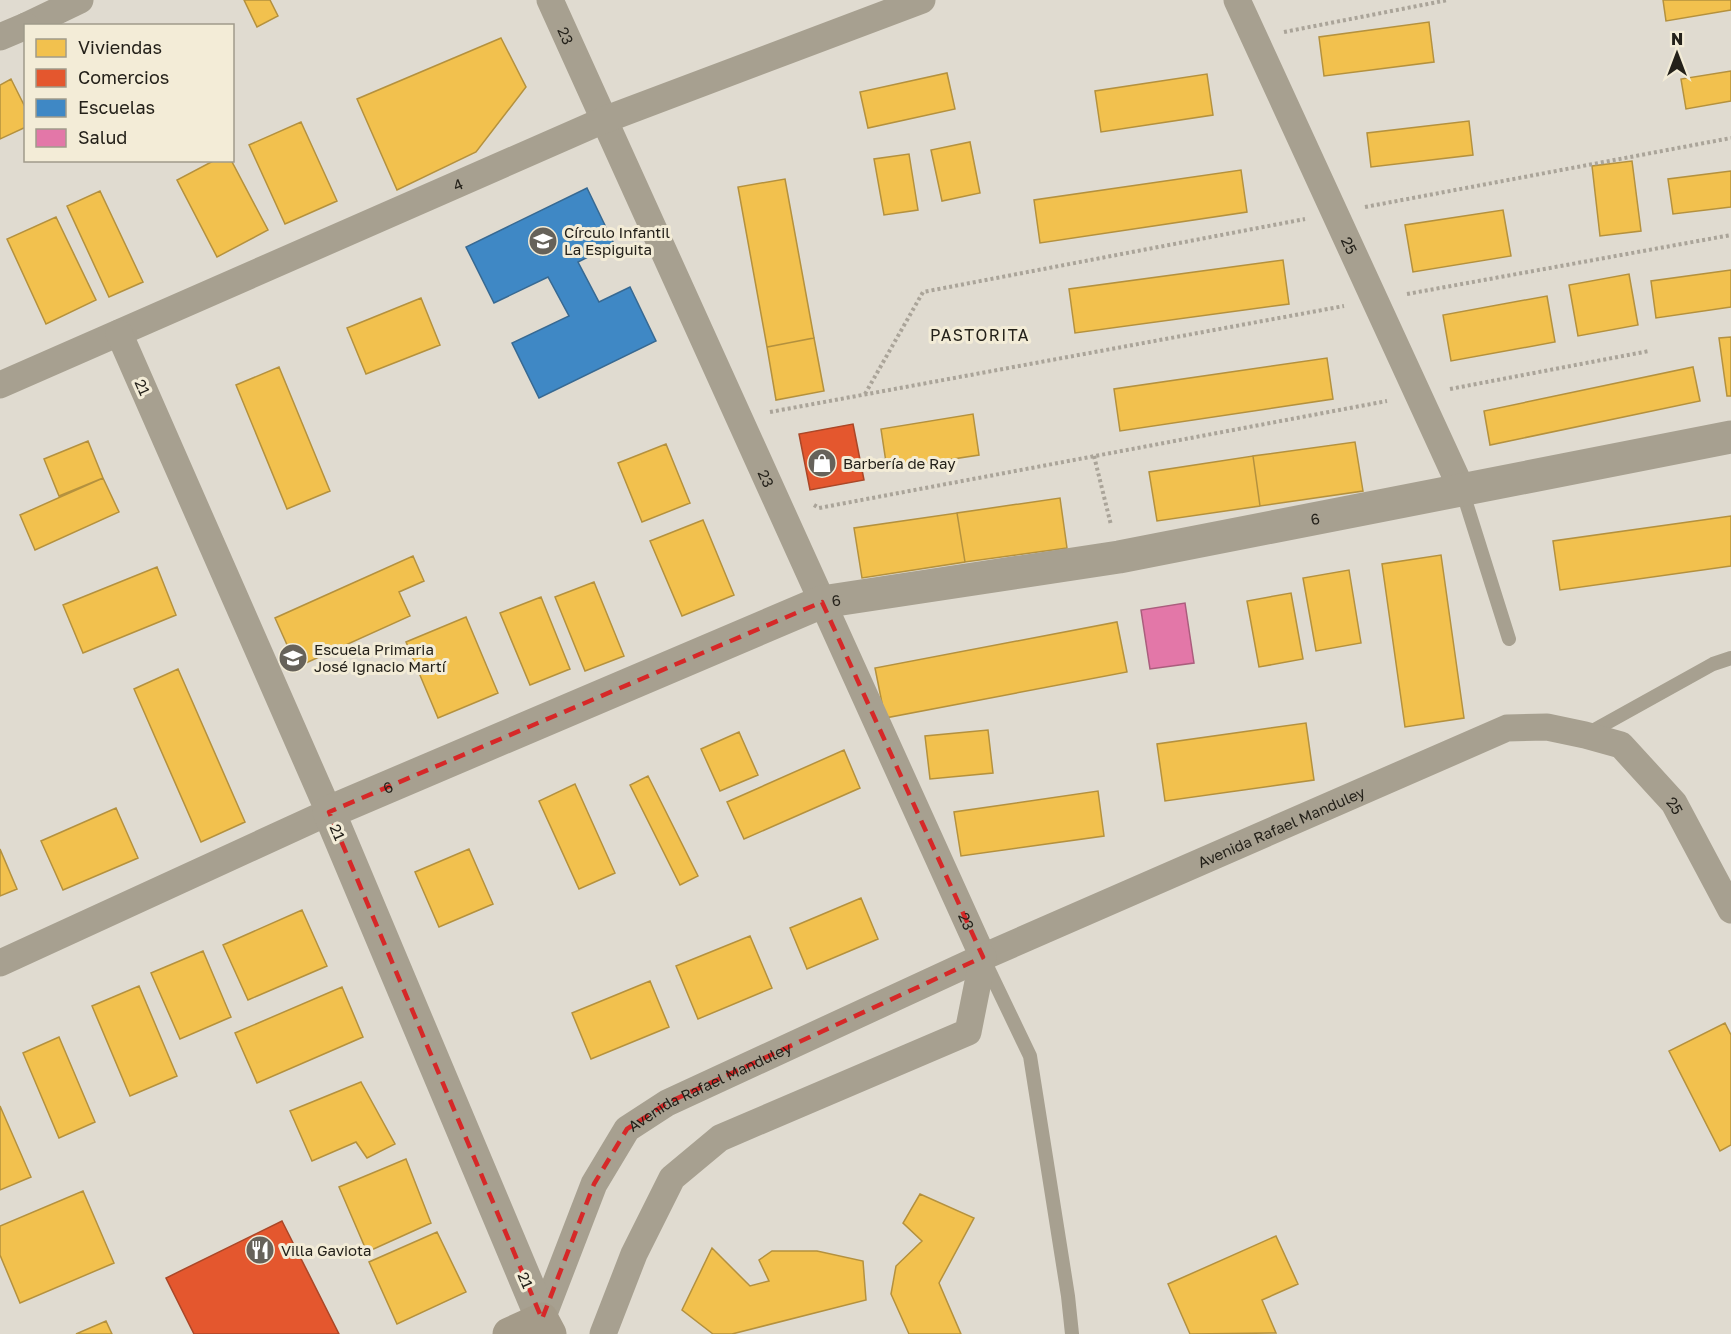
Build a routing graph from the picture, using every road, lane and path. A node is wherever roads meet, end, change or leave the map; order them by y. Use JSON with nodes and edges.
{"nodes":[{"id":1,"x":80,"y":0,"type":"edge"},
{"id":2,"x":550,"y":0,"type":"edge"},
{"id":3,"x":922,"y":0,"type":"edge"},
{"id":4,"x":1237,"y":0,"type":"edge"},
{"id":5,"x":1448,"y":0,"type":"edge"},
{"id":6,"x":30,"y":24,"type":"edge"},
{"id":7,"x":24,"y":27,"type":"edge"},
{"id":8,"x":0,"y":38,"type":"edge"},
{"id":9,"x":1254,"y":38,"type":"junction"},
{"id":10,"x":604,"y":120,"type":"junction"},
{"id":11,"x":1731,"y":138,"type":"edge"},
{"id":12,"x":1335,"y":213,"type":"junction"},
{"id":13,"x":1731,"y":235,"type":"edge"},
{"id":14,"x":1374,"y":300,"type":"junction"},
{"id":15,"x":119,"y":333,"type":"junction"},
{"id":16,"x":1648,"y":351,"type":"dead end"},
{"id":17,"x":0,"y":385,"type":"edge"},
{"id":18,"x":865,"y":394,"type":"junction"},
{"id":19,"x":1418,"y":395,"type":"junction"},
{"id":20,"x":739,"y":417,"type":"junction"},
{"id":21,"x":1731,"y":437,"type":"edge"},
{"id":22,"x":1094,"y":456,"type":"junction"},
{"id":23,"x":1462,"y":490,"type":"junction"},
{"id":24,"x":809,"y":501,"type":"dead end"},
{"id":25,"x":1119,"y":557,"type":"junction"},
{"id":26,"x":822,"y":602,"type":"junction"},
{"id":27,"x":1509,"y":639,"type":"dead end"},
{"id":28,"x":1731,"y":658,"type":"edge"},
{"id":29,"x":1585,"y":735,"type":"junction"},
{"id":30,"x":329,"y":812,"type":"junction"},
{"id":31,"x":1731,"y":910,"type":"edge"},
{"id":32,"x":983,"y":957,"type":"junction"},
{"id":33,"x":0,"y":963,"type":"edge"},
{"id":34,"x":546,"y":1326,"type":"edge"},
{"id":35,"x":509,"y":1334,"type":"edge"},
{"id":36,"x":603,"y":1334,"type":"edge"},
{"id":37,"x":1072,"y":1334,"type":"edge"}],
"edges":[{"from":1,"to":6,"type":"street"},
{"from":2,"to":10,"type":"street","name":"23"},
{"from":3,"to":10,"type":"street","name":"4"},
{"from":4,"to":9,"type":"street","name":"25"},
{"from":5,"to":9,"type":"path"},
{"from":7,"to":8,"type":"street"},
{"from":9,"to":12,"type":"street","name":"25"},
{"from":10,"to":15,"type":"street","name":"4"},
{"from":10,"to":20,"type":"street","name":"23"},
{"from":11,"to":12,"type":"path"},
{"from":12,"to":14,"type":"street","name":"25"},
{"from":12,"to":18,"type":"path"},
{"from":13,"to":14,"type":"path"},
{"from":14,"to":18,"type":"path"},
{"from":14,"to":19,"type":"street","name":"25"},
{"from":15,"to":17,"type":"street","name":"4"},
{"from":15,"to":30,"type":"street","name":"21"},
{"from":16,"to":19,"type":"path"},
{"from":18,"to":20,"type":"path"},
{"from":19,"to":22,"type":"path"},
{"from":19,"to":23,"type":"street","name":"25"},
{"from":20,"to":26,"type":"street","name":"23"},
{"from":21,"to":23,"type":"street","name":"6"},
{"from":22,"to":24,"type":"path"},
{"from":22,"to":25,"type":"path"},
{"from":23,"to":25,"type":"street","name":"6"},
{"from":23,"to":27,"type":"lane"},
{"from":25,"to":26,"type":"street","name":"6"},
{"from":26,"to":30,"type":"street","name":"6"},
{"from":26,"to":32,"type":"street","name":"23"},
{"from":28,"to":29,"type":"lane"},
{"from":29,"to":31,"type":"street","name":"25"},
{"from":29,"to":32,"type":"street","name":"Avenida Rafael Manduley"},
{"from":30,"to":33,"type":"street","name":"6"},
{"from":30,"to":34,"type":"street","name":"21"},
{"from":32,"to":34,"type":"street","name":"Avenida Rafael Manduley"},
{"from":32,"to":36,"type":"street"},
{"from":32,"to":37,"type":"lane"},
{"from":34,"to":35,"type":"main road"}]}
